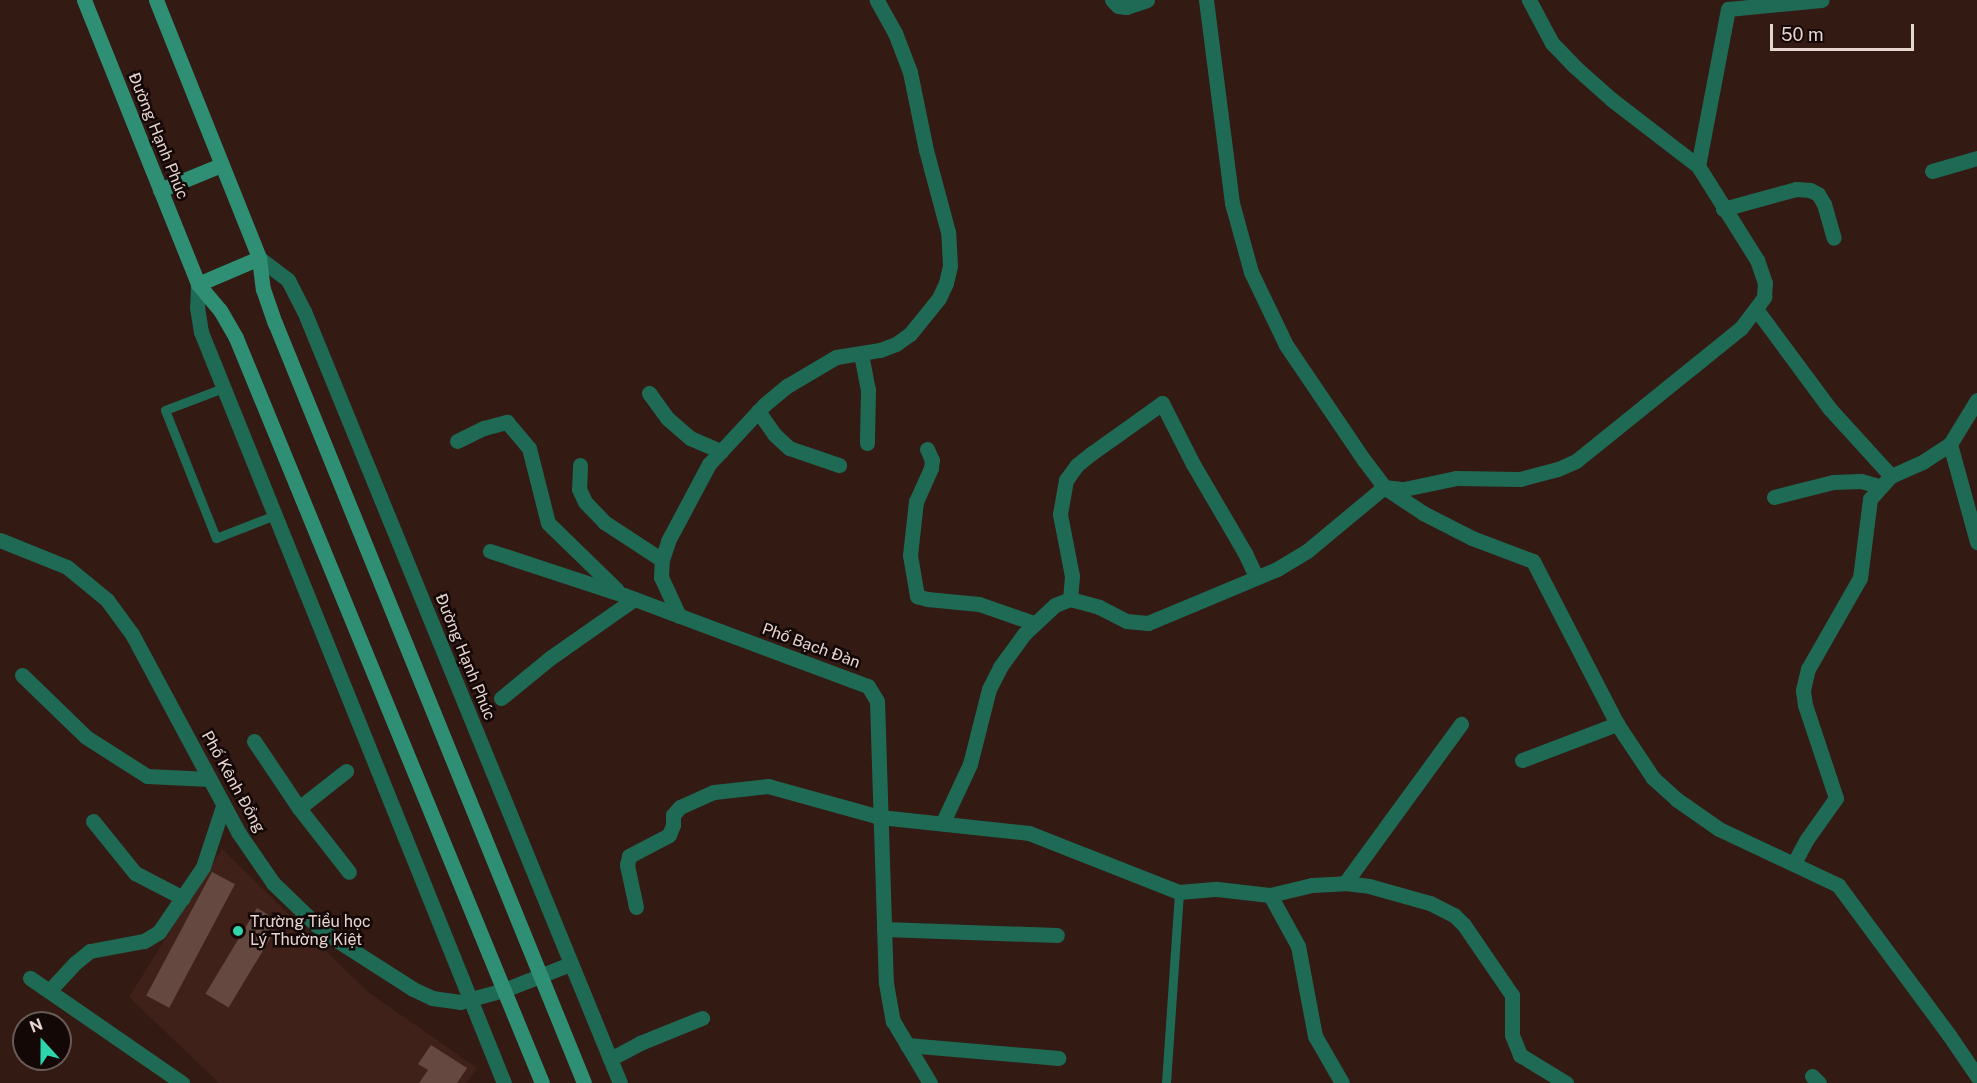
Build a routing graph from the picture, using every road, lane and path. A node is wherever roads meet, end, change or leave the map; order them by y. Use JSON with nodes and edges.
{"nodes":[{"id":1,"x":84,"y":0,"type":"edge"},
{"id":2,"x":156,"y":0,"type":"edge"},
{"id":3,"x":877,"y":0,"type":"edge"},
{"id":4,"x":1112,"y":0,"type":"edge"},
{"id":5,"x":1147,"y":0,"type":"edge"},
{"id":6,"x":1206,"y":0,"type":"edge"},
{"id":7,"x":1529,"y":0,"type":"edge"},
{"id":8,"x":1822,"y":0,"type":"edge"},
{"id":9,"x":1728,"y":4,"type":"edge"},
{"id":10,"x":1977,"y":158,"type":"edge"},
{"id":11,"x":221,"y":165,"type":"junction"},
{"id":12,"x":1698,"y":166,"type":"junction"},
{"id":13,"x":1932,"y":171,"type":"dead end"},
{"id":14,"x":160,"y":190,"type":"junction"},
{"id":15,"x":1723,"y":209,"type":"junction"},
{"id":16,"x":1834,"y":238,"type":"dead end"},
{"id":17,"x":259,"y":258,"type":"junction"},
{"id":18,"x":198,"y":284,"type":"junction"},
{"id":19,"x":1756,"y":309,"type":"junction"},
{"id":20,"x":861,"y":354,"type":"junction"},
{"id":21,"x":223,"y":388,"type":"junction"},
{"id":22,"x":649,"y":393,"type":"dead end"},
{"id":23,"x":1977,"y":400,"type":"edge"},
{"id":24,"x":758,"y":411,"type":"junction"},
{"id":25,"x":457,"y":441,"type":"dead end"},
{"id":26,"x":867,"y":443,"type":"dead end"},
{"id":27,"x":1950,"y":444,"type":"junction"},
{"id":28,"x":927,"y":449,"type":"dead end"},
{"id":29,"x":721,"y":451,"type":"junction"},
{"id":30,"x":580,"y":465,"type":"dead end"},
{"id":31,"x":839,"y":465,"type":"dead end"},
{"id":32,"x":1885,"y":481,"type":"junction"},
{"id":33,"x":1384,"y":487,"type":"junction"},
{"id":34,"x":1774,"y":497,"type":"dead end"},
{"id":35,"x":275,"y":515,"type":"junction"},
{"id":36,"x":0,"y":540,"type":"edge"},
{"id":37,"x":1977,"y":542,"type":"edge"},
{"id":38,"x":490,"y":551,"type":"dead end"},
{"id":39,"x":662,"y":560,"type":"junction"},
{"id":40,"x":1256,"y":577,"type":"junction"},
{"id":41,"x":629,"y":597,"type":"junction"},
{"id":42,"x":1070,"y":599,"type":"junction"},
{"id":43,"x":679,"y":616,"type":"junction"},
{"id":44,"x":1034,"y":623,"type":"junction"},
{"id":45,"x":22,"y":675,"type":"dead end"},
{"id":46,"x":501,"y":698,"type":"dead end"},
{"id":47,"x":1461,"y":724,"type":"dead end"},
{"id":48,"x":1617,"y":724,"type":"junction"},
{"id":49,"x":254,"y":741,"type":"dead end"},
{"id":50,"x":1522,"y":760,"type":"dead end"},
{"id":51,"x":346,"y":771,"type":"dead end"},
{"id":52,"x":209,"y":779,"type":"junction"},
{"id":53,"x":223,"y":806,"type":"junction"},
{"id":54,"x":299,"y":807,"type":"junction"},
{"id":55,"x":880,"y":817,"type":"junction"},
{"id":56,"x":93,"y":821,"type":"dead end"},
{"id":57,"x":943,"y":822,"type":"junction"},
{"id":58,"x":1794,"y":863,"type":"junction"},
{"id":59,"x":349,"y":872,"type":"dead end"},
{"id":60,"x":1345,"y":882,"type":"junction"},
{"id":61,"x":1179,"y":892,"type":"junction"},
{"id":62,"x":1270,"y":895,"type":"junction"},
{"id":63,"x":183,"y":898,"type":"junction"},
{"id":64,"x":636,"y":907,"type":"dead end"},
{"id":65,"x":884,"y":929,"type":"junction"},
{"id":66,"x":1057,"y":935,"type":"dead end"},
{"id":67,"x":570,"y":964,"type":"junction"},
{"id":68,"x":540,"y":976,"type":"junction"},
{"id":69,"x":30,"y":978,"type":"dead end"},
{"id":70,"x":504,"y":990,"type":"junction"},
{"id":71,"x":50,"y":991,"type":"junction"},
{"id":72,"x":471,"y":1000,"type":"junction"},
{"id":73,"x":702,"y":1018,"type":"dead end"},
{"id":74,"x":907,"y":1044,"type":"junction"},
{"id":75,"x":1058,"y":1058,"type":"dead end"},
{"id":76,"x":610,"y":1059,"type":"junction"},
{"id":77,"x":1977,"y":1076,"type":"edge"},
{"id":78,"x":182,"y":1083,"type":"edge"},
{"id":79,"x":504,"y":1083,"type":"edge"},
{"id":80,"x":542,"y":1083,"type":"edge"},
{"id":81,"x":584,"y":1083,"type":"edge"},
{"id":82,"x":620,"y":1083,"type":"edge"},
{"id":83,"x":930,"y":1083,"type":"edge"},
{"id":84,"x":1166,"y":1083,"type":"edge"},
{"id":85,"x":1342,"y":1083,"type":"edge"},
{"id":86,"x":1566,"y":1083,"type":"edge"}],
"edges":[{"from":1,"to":14,"type":"main road","name":"Đường Hạnh Phúc"},
{"from":2,"to":11,"type":"main road"},
{"from":3,"to":20,"type":"street"},
{"from":4,"to":5,"type":"street"},
{"from":6,"to":33,"type":"street"},
{"from":7,"to":12,"type":"street"},
{"from":8,"to":9,"type":"street"},
{"from":9,"to":12,"type":"street"},
{"from":10,"to":13,"type":"street"},
{"from":11,"to":14,"type":"main road"},
{"from":11,"to":17,"type":"main road"},
{"from":12,"to":15,"type":"street"},
{"from":14,"to":18,"type":"main road","name":"Đường Hạnh Phúc"},
{"from":15,"to":16,"type":"street"},
{"from":15,"to":19,"type":"street"},
{"from":17,"to":18,"type":"main road"},
{"from":17,"to":67,"type":"street","name":"Đường Hạnh Phúc"},
{"from":17,"to":68,"type":"main road"},
{"from":18,"to":21,"type":"street","name":"Đường Hạnh Phúc"},
{"from":18,"to":70,"type":"main road","name":"Đường Hạnh Phúc"},
{"from":19,"to":32,"type":"street"},
{"from":19,"to":33,"type":"street"},
{"from":20,"to":24,"type":"street"},
{"from":20,"to":26,"type":"street"},
{"from":21,"to":35,"type":"street","name":"Đường Hạnh Phúc"},
{"from":21,"to":35,"type":"lane"},
{"from":22,"to":29,"type":"street"},
{"from":23,"to":27,"type":"street"},
{"from":24,"to":29,"type":"street"},
{"from":24,"to":31,"type":"street"},
{"from":25,"to":41,"type":"street"},
{"from":27,"to":32,"type":"street"},
{"from":27,"to":37,"type":"street"},
{"from":28,"to":44,"type":"street"},
{"from":29,"to":39,"type":"street"},
{"from":30,"to":39,"type":"street"},
{"from":32,"to":34,"type":"street"},
{"from":32,"to":58,"type":"street"},
{"from":33,"to":40,"type":"street"},
{"from":33,"to":48,"type":"street"},
{"from":35,"to":72,"type":"street","name":"Đường Hạnh Phúc"},
{"from":36,"to":52,"type":"street","name":"Phố Kênh Đồng"},
{"from":38,"to":41,"type":"street","name":"Phố Bạch Đàn"},
{"from":39,"to":43,"type":"street"},
{"from":40,"to":42,"type":"street"},
{"from":40,"to":42,"type":"street"},
{"from":41,"to":43,"type":"street","name":"Phố Bạch Đàn"},
{"from":41,"to":46,"type":"street"},
{"from":42,"to":44,"type":"street"},
{"from":43,"to":55,"type":"street","name":"Phố Bạch Đàn"},
{"from":44,"to":57,"type":"street"},
{"from":45,"to":52,"type":"street"},
{"from":47,"to":60,"type":"street"},
{"from":48,"to":50,"type":"street"},
{"from":48,"to":58,"type":"street"},
{"from":49,"to":54,"type":"street"},
{"from":51,"to":54,"type":"street"},
{"from":52,"to":53,"type":"street","name":"Phố Kênh Đồng"},
{"from":53,"to":63,"type":"street"},
{"from":53,"to":72,"type":"street","name":"Phố Kênh Đồng"},
{"from":54,"to":59,"type":"street"},
{"from":55,"to":57,"type":"street"},
{"from":55,"to":64,"type":"street"},
{"from":55,"to":65,"type":"street","name":"Phố Bạch Đàn"},
{"from":56,"to":63,"type":"street"},
{"from":57,"to":61,"type":"street"},
{"from":58,"to":77,"type":"street"},
{"from":60,"to":62,"type":"street"},
{"from":60,"to":86,"type":"street"},
{"from":61,"to":62,"type":"street"},
{"from":61,"to":84,"type":"lane"},
{"from":62,"to":85,"type":"street"},
{"from":63,"to":71,"type":"street"},
{"from":65,"to":66,"type":"street"},
{"from":65,"to":74,"type":"street","name":"Phố Bạch Đàn"},
{"from":67,"to":68,"type":"street","name":"Phố Kênh Đồng"},
{"from":67,"to":76,"type":"street","name":"Đường Hạnh Phúc"},
{"from":68,"to":70,"type":"street","name":"Phố Kênh Đồng"},
{"from":68,"to":81,"type":"main road"},
{"from":69,"to":71,"type":"street"},
{"from":70,"to":72,"type":"street","name":"Phố Kênh Đồng"},
{"from":70,"to":80,"type":"main road","name":"Đường Hạnh Phúc"},
{"from":71,"to":78,"type":"street"},
{"from":72,"to":79,"type":"street","name":"Đường Hạnh Phúc"},
{"from":73,"to":76,"type":"street"},
{"from":74,"to":75,"type":"street"},
{"from":74,"to":83,"type":"street","name":"Phố Bạch Đàn"},
{"from":76,"to":82,"type":"street","name":"Đường Hạnh Phúc"}]}
